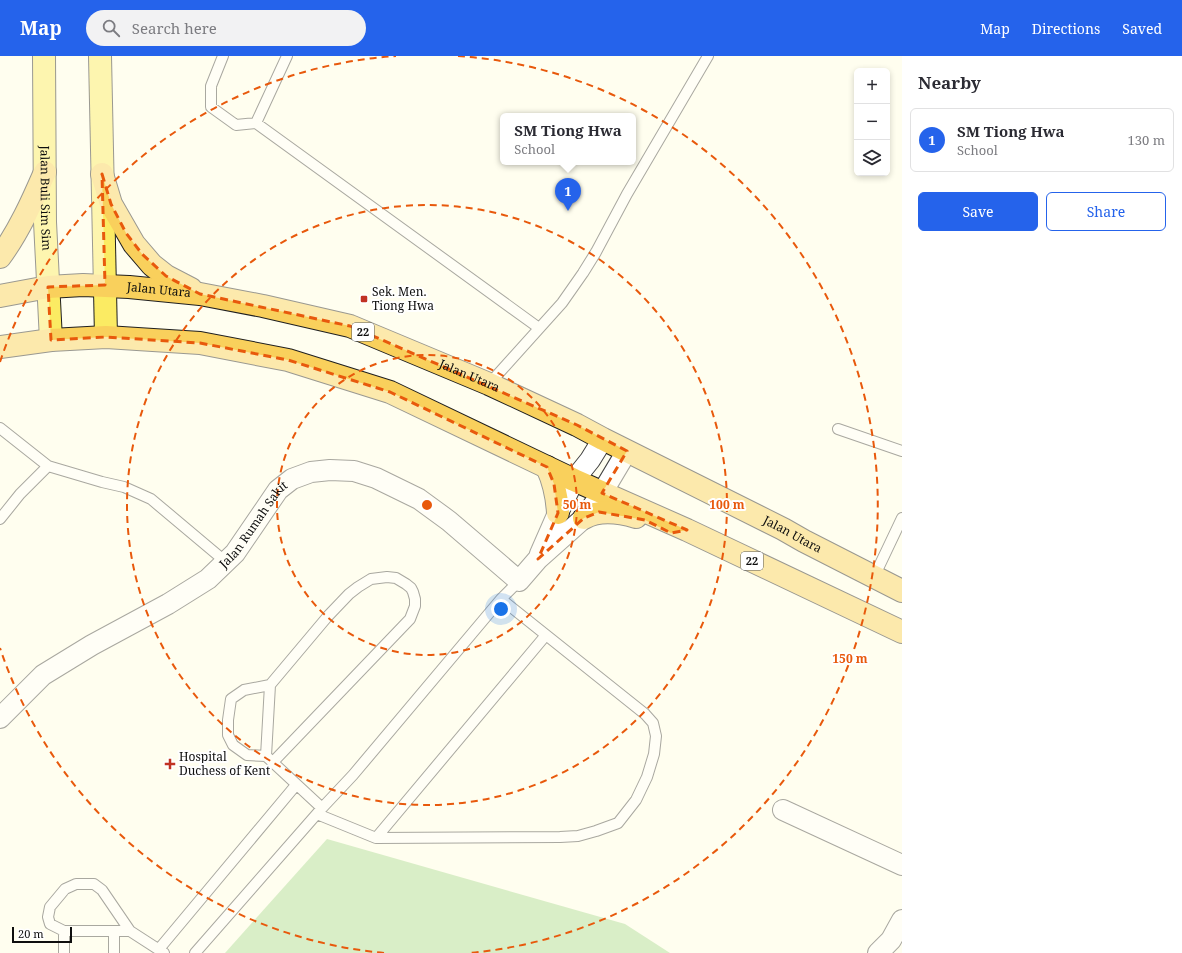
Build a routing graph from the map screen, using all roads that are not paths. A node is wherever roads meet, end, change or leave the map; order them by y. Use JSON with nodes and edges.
{"nodes":[{"id":1,"x":44,"y":56,"type":"edge"},
{"id":2,"x":100,"y":56,"type":"edge"},
{"id":3,"x":223,"y":56,"type":"edge"},
{"id":4,"x":287,"y":56,"type":"edge"},
{"id":5,"x":708,"y":56,"type":"edge"},
{"id":6,"x":256,"y":123,"type":"junction"},
{"id":7,"x":45,"y":172,"type":"junction"},
{"id":8,"x":102,"y":174,"type":"junction"},
{"id":9,"x":0,"y":258,"type":"edge"},
{"id":10,"x":105,"y":285,"type":"junction"},
{"id":11,"x":48,"y":287,"type":"junction"},
{"id":12,"x":200,"y":294,"type":"junction"},
{"id":13,"x":0,"y":296,"type":"edge"},
{"id":14,"x":539,"y":328,"type":"junction"},
{"id":15,"x":106,"y":337,"type":"junction"},
{"id":16,"x":51,"y":340,"type":"junction"},
{"id":17,"x":0,"y":347,"type":"edge"},
{"id":18,"x":488,"y":384,"type":"junction"},
{"id":19,"x":0,"y":428,"type":"edge"},
{"id":20,"x":838,"y":429,"type":"dead end"},
{"id":21,"x":602,"y":439,"type":"junction"},
{"id":22,"x":902,"y":450,"type":"edge"},
{"id":23,"x":627,"y":451,"type":"junction"},
{"id":24,"x":48,"y":466,"type":"junction"},
{"id":25,"x":547,"y":467,"type":"junction"},
{"id":26,"x":574,"y":480,"type":"junction"},
{"id":27,"x":602,"y":493,"type":"junction"},
{"id":28,"x":558,"y":513,"type":"junction"},
{"id":29,"x":584,"y":518,"type":"junction"},
{"id":30,"x":902,"y":518,"type":"edge"},
{"id":31,"x":0,"y":519,"type":"edge"},
{"id":32,"x":687,"y":530,"type":"junction"},
{"id":33,"x":538,"y":559,"type":"junction"},
{"id":34,"x":226,"y":562,"type":"junction"},
{"id":35,"x":874,"y":577,"type":"junction"},
{"id":36,"x":519,"y":581,"type":"junction"},
{"id":37,"x":902,"y":591,"type":"edge"},
{"id":38,"x":501,"y":598,"type":"junction"},
{"id":39,"x":902,"y":632,"type":"edge"},
{"id":40,"x":546,"y":635,"type":"junction"},
{"id":41,"x":270,"y":686,"type":"junction"},
{"id":42,"x":0,"y":718,"type":"edge"},
{"id":43,"x":270,"y":759,"type":"junction"},
{"id":44,"x":296,"y":785,"type":"junction"},
{"id":45,"x":783,"y":810,"type":"dead end"},
{"id":46,"x":320,"y":811,"type":"junction"},
{"id":47,"x":376,"y":838,"type":"junction"},
{"id":48,"x":902,"y":865,"type":"edge"},
{"id":49,"x":902,"y":920,"type":"edge"},
{"id":50,"x":64,"y":931,"type":"junction"},
{"id":51,"x":130,"y":931,"type":"junction"},
{"id":52,"x":114,"y":932,"type":"junction"},
{"id":53,"x":162,"y":951,"type":"edge"},
{"id":54,"x":64,"y":953,"type":"edge"},
{"id":55,"x":114,"y":953,"type":"edge"},
{"id":56,"x":195,"y":953,"type":"edge"},
{"id":57,"x":878,"y":953,"type":"edge"}],
"edges":[{"from":1,"to":7,"type":"main road","name":"Jalan Buli Sim Sim"},
{"from":2,"to":8,"type":"main road"},
{"from":3,"to":6,"type":"lane"},
{"from":4,"to":6,"type":"lane"},
{"from":5,"to":14,"type":"lane"},
{"from":6,"to":14,"type":"lane"},
{"from":7,"to":9,"type":"highway"},
{"from":7,"to":11,"type":"main road","name":"Jalan Buli Sim Sim"},
{"from":8,"to":10,"type":"main road"},
{"from":8,"to":12,"type":"highway"},
{"from":10,"to":11,"type":"highway","name":"Jalan Utara","number":"22"},
{"from":10,"to":12,"type":"highway","name":"Jalan Utara","number":"22"},
{"from":10,"to":15,"type":"main road"},
{"from":11,"to":13,"type":"highway","name":"Jalan Utara","number":"22"},
{"from":11,"to":16,"type":"main road","name":"Jalan Buli Sim Sim"},
{"from":12,"to":18,"type":"highway","name":"Jalan Utara","number":"22"},
{"from":14,"to":18,"type":"lane"},
{"from":15,"to":16,"type":"highway","number":"22"},
{"from":15,"to":25,"type":"highway","number":"22"},
{"from":16,"to":17,"type":"highway","number":"22"},
{"from":18,"to":21,"type":"highway","name":"Jalan Utara","number":"22"},
{"from":19,"to":24,"type":"lane"},
{"from":20,"to":22,"type":"lane"},
{"from":21,"to":23,"type":"highway","name":"Jalan Utara","number":"22"},
{"from":21,"to":26,"type":"street"},
{"from":23,"to":27,"type":"street"},
{"from":23,"to":35,"type":"highway","name":"Jalan Utara","number":"22"},
{"from":24,"to":31,"type":"lane"},
{"from":24,"to":34,"type":"lane"},
{"from":25,"to":26,"type":"highway","number":"22"},
{"from":25,"to":28,"type":"highway"},
{"from":26,"to":27,"type":"highway","number":"22"},
{"from":26,"to":28,"type":"street"},
{"from":27,"to":29,"type":"street"},
{"from":27,"to":32,"type":"highway","number":"22"},
{"from":28,"to":33,"type":"street"},
{"from":29,"to":32,"type":"highway"},
{"from":29,"to":33,"type":"street"},
{"from":30,"to":35,"type":"lane"},
{"from":32,"to":39,"type":"highway","number":"22"},
{"from":33,"to":36,"type":"street"},
{"from":34,"to":36,"type":"street","name":"Jalan Rumah Sakit"},
{"from":34,"to":42,"type":"street","name":"Jalan Rumah Sakit"},
{"from":35,"to":37,"type":"highway","name":"Jalan Utara","number":"22"},
{"from":36,"to":38,"type":"lane"},
{"from":38,"to":40,"type":"lane"},
{"from":38,"to":46,"type":"lane"},
{"from":40,"to":47,"type":"lane"},
{"from":40,"to":47,"type":"lane"},
{"from":41,"to":43,"type":"lane"},
{"from":41,"to":43,"type":"lane"},
{"from":41,"to":43,"type":"lane"},
{"from":43,"to":44,"type":"lane"},
{"from":44,"to":46,"type":"lane"},
{"from":44,"to":53,"type":"lane"},
{"from":45,"to":48,"type":"street"},
{"from":46,"to":47,"type":"lane"},
{"from":46,"to":56,"type":"lane"},
{"from":49,"to":57,"type":"street"},
{"from":50,"to":51,"type":"lane"},
{"from":50,"to":52,"type":"lane"},
{"from":50,"to":54,"type":"lane"},
{"from":51,"to":52,"type":"lane"},
{"from":51,"to":53,"type":"lane"},
{"from":52,"to":55,"type":"lane"}]}
